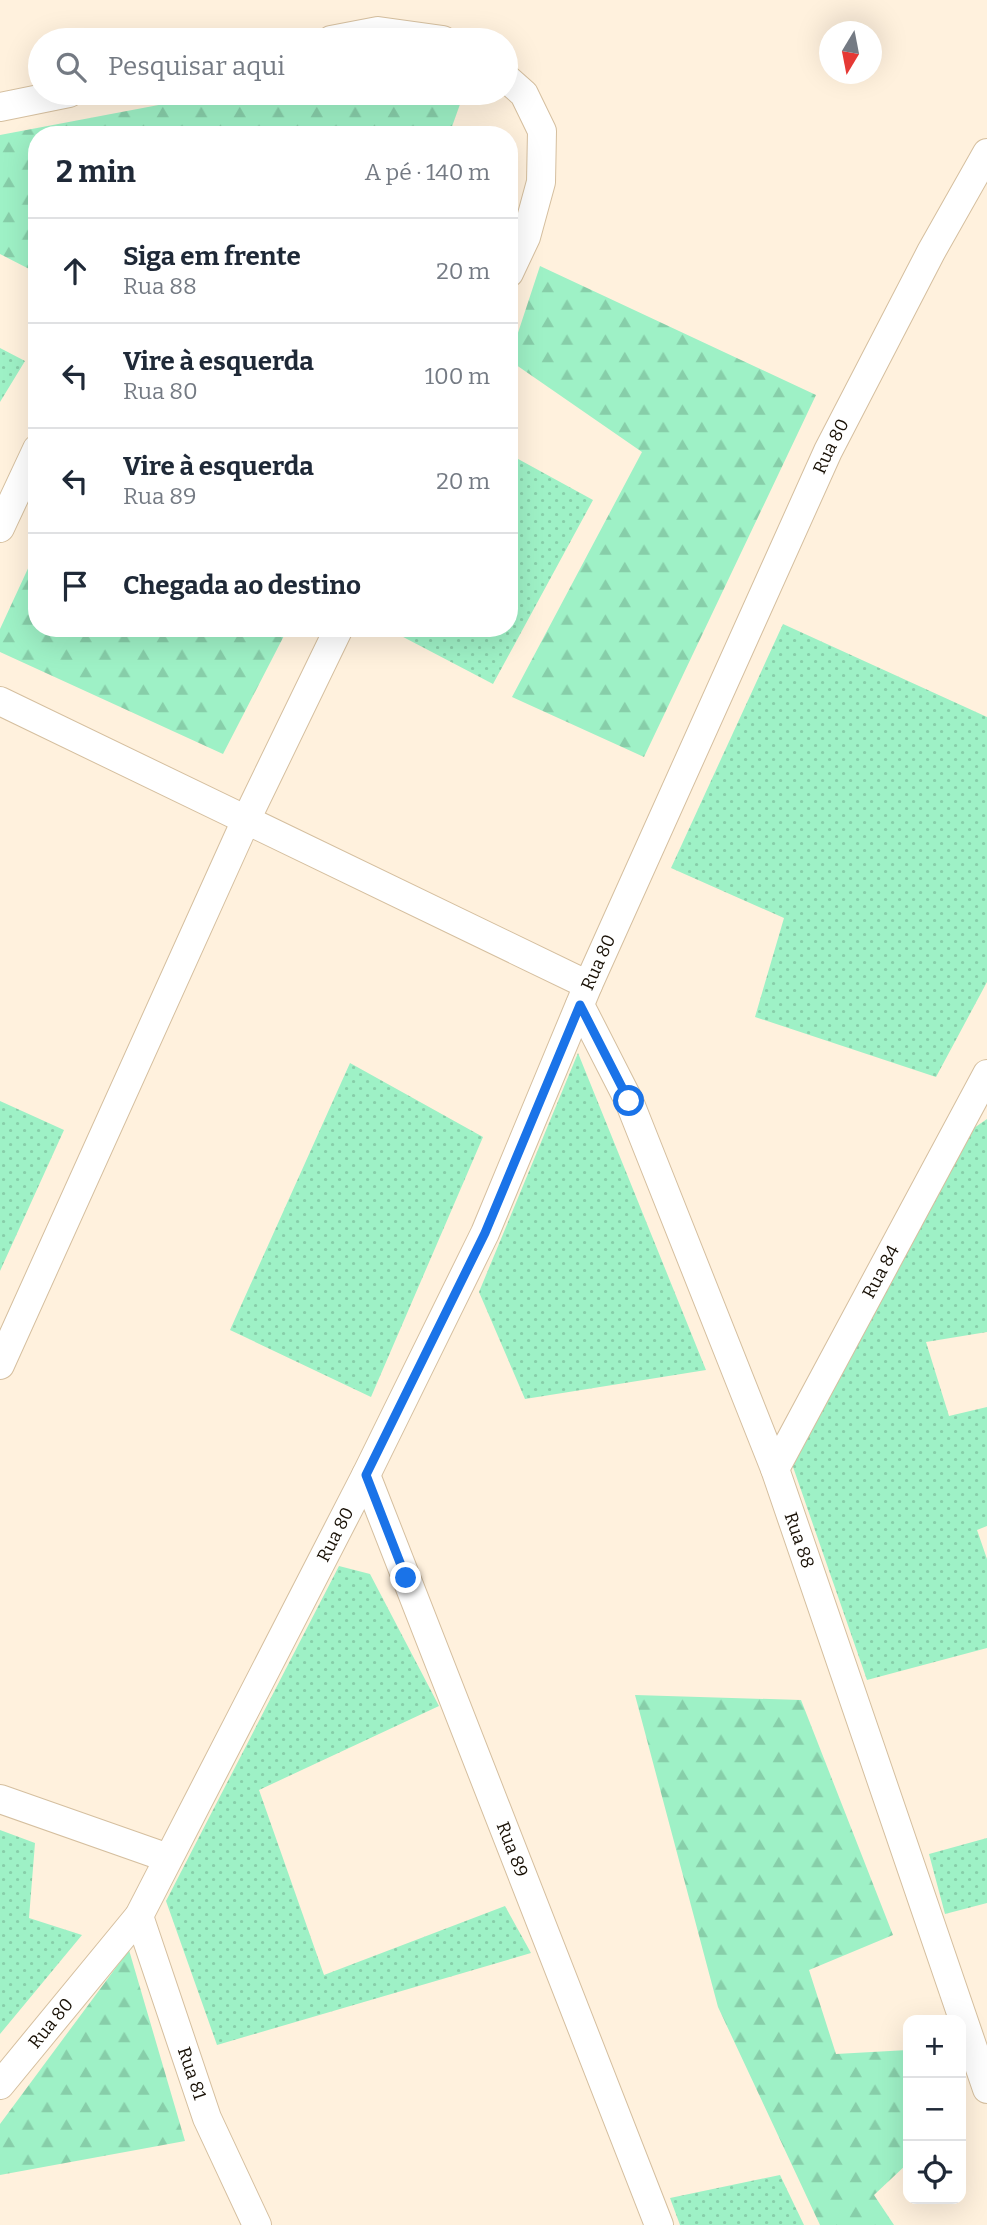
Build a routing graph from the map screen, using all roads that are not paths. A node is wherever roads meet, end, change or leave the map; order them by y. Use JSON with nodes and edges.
{"nodes":[{"id":1,"x":518,"y":89,"type":"edge"},
{"id":2,"x":28,"y":101,"type":"edge"},
{"id":3,"x":0,"y":107,"type":"edge"},
{"id":4,"x":987,"y":153,"type":"edge"},
{"id":5,"x":518,"y":254,"type":"edge"},
{"id":6,"x":28,"y":468,"type":"edge"},
{"id":7,"x":0,"y":528,"type":"edge"},
{"id":8,"x":335,"y":637,"type":"edge"},
{"id":9,"x":0,"y":701,"type":"edge"},
{"id":10,"x":246,"y":820,"type":"junction"},
{"id":11,"x":584,"y":995,"type":"junction"},
{"id":12,"x":987,"y":1074,"type":"edge"},
{"id":13,"x":0,"y":1365,"type":"edge"},
{"id":14,"x":775,"y":1469,"type":"junction"},
{"id":15,"x":366,"y":1475,"type":"junction"},
{"id":16,"x":0,"y":1799,"type":"edge"},
{"id":17,"x":168,"y":1858,"type":"junction"},
{"id":18,"x":139,"y":1916,"type":"junction"},
{"id":19,"x":0,"y":2085,"type":"edge"},
{"id":20,"x":987,"y":2089,"type":"edge"},
{"id":21,"x":257,"y":2225,"type":"edge"},
{"id":22,"x":659,"y":2225,"type":"edge"}],
"edges":[{"from":1,"to":5,"type":"street"},
{"from":2,"to":3,"type":"street"},
{"from":4,"to":11,"type":"street","name":"Rua 80"},
{"from":6,"to":7,"type":"street"},
{"from":8,"to":10,"type":"street"},
{"from":9,"to":10,"type":"street"},
{"from":10,"to":11,"type":"street"},
{"from":10,"to":13,"type":"street"},
{"from":11,"to":14,"type":"street","name":"Rua 88"},
{"from":11,"to":15,"type":"street","name":"Rua 80"},
{"from":12,"to":14,"type":"street","name":"Rua 84"},
{"from":14,"to":20,"type":"street","name":"Rua 88"},
{"from":15,"to":17,"type":"street","name":"Rua 80"},
{"from":15,"to":22,"type":"street","name":"Rua 89"},
{"from":16,"to":17,"type":"street"},
{"from":17,"to":18,"type":"street","name":"Rua 80"},
{"from":18,"to":19,"type":"street","name":"Rua 80"},
{"from":18,"to":21,"type":"street","name":"Rua 81"}]}
